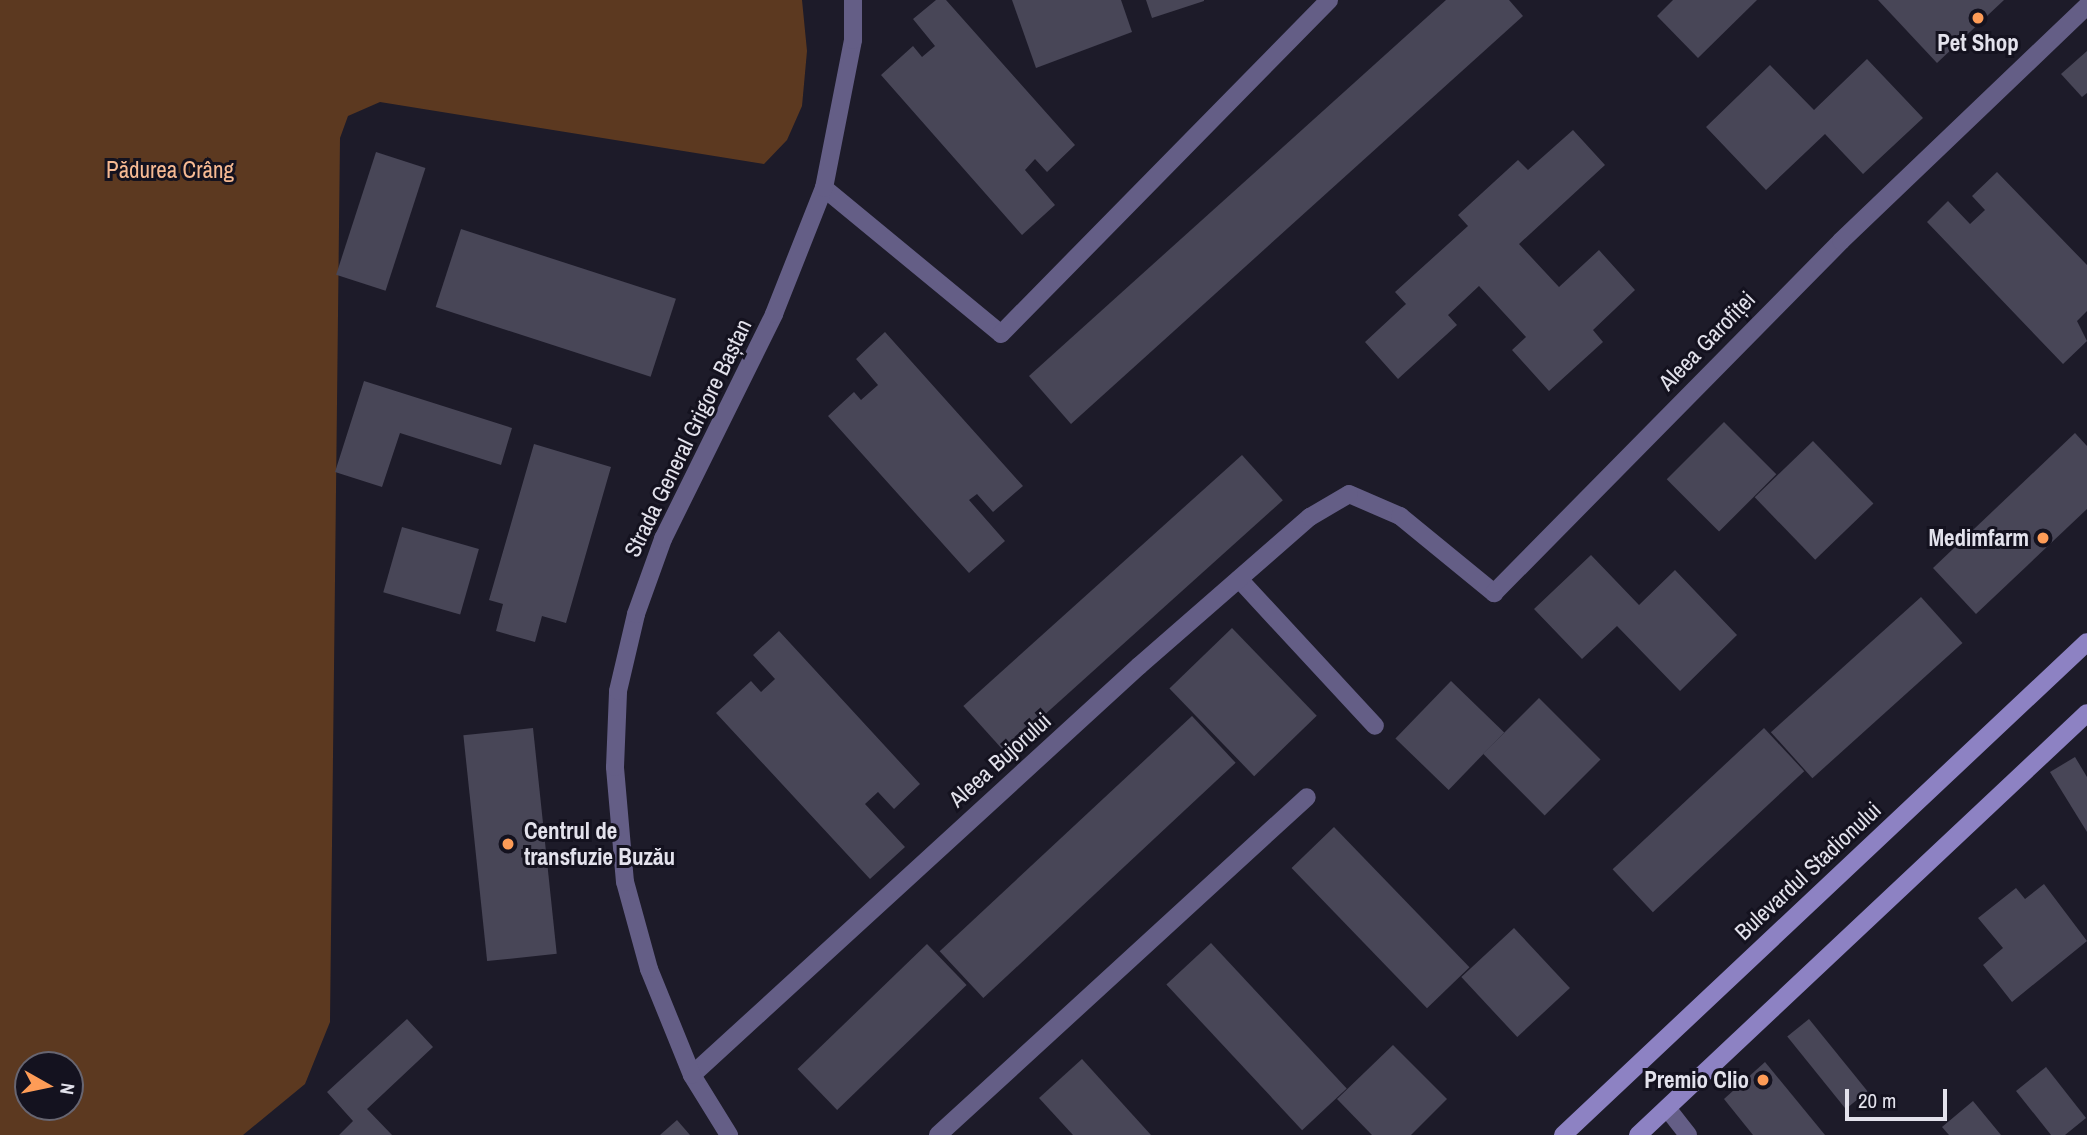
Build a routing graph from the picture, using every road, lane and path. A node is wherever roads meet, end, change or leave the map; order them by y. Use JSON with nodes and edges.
{"nodes":[{"id":1,"x":853,"y":0,"type":"edge"},
{"id":2,"x":1329,"y":0,"type":"edge"},
{"id":3,"x":2087,"y":6,"type":"edge"},
{"id":4,"x":824,"y":188,"type":"junction"},
{"id":5,"x":1349,"y":494,"type":"joint"},
{"id":6,"x":1239,"y":579,"type":"junction"},
{"id":7,"x":2087,"y":642,"type":"edge"},
{"id":8,"x":2087,"y":713,"type":"edge"},
{"id":9,"x":1375,"y":726,"type":"dead end"},
{"id":10,"x":1307,"y":797,"type":"dead end"},
{"id":11,"x":692,"y":1075,"type":"junction"},
{"id":12,"x":1667,"y":1108,"type":"junction"},
{"id":13,"x":729,"y":1135,"type":"edge"},
{"id":14,"x":938,"y":1135,"type":"edge"},
{"id":15,"x":1563,"y":1135,"type":"edge"},
{"id":16,"x":1638,"y":1135,"type":"edge"},
{"id":17,"x":1688,"y":1135,"type":"edge"}],
"edges":[{"from":1,"to":4,"type":"street","name":"Strada General Grigore Baștan"},
{"from":2,"to":4,"type":"street"},
{"from":3,"to":5,"type":"street","name":"Aleea Garofiței"},
{"from":4,"to":11,"type":"street","name":"Strada General Grigore Baștan"},
{"from":5,"to":6,"type":"street","name":"Aleea Bujorului"},
{"from":6,"to":9,"type":"street"},
{"from":6,"to":11,"type":"street","name":"Aleea Bujorului"},
{"from":7,"to":15,"type":"main road","name":"Bulevardul Stadionului"},
{"from":8,"to":12,"type":"main road"},
{"from":10,"to":14,"type":"street"},
{"from":11,"to":13,"type":"street","name":"Strada General Grigore Baștan"},
{"from":12,"to":16,"type":"main road"},
{"from":12,"to":17,"type":"street"}]}
